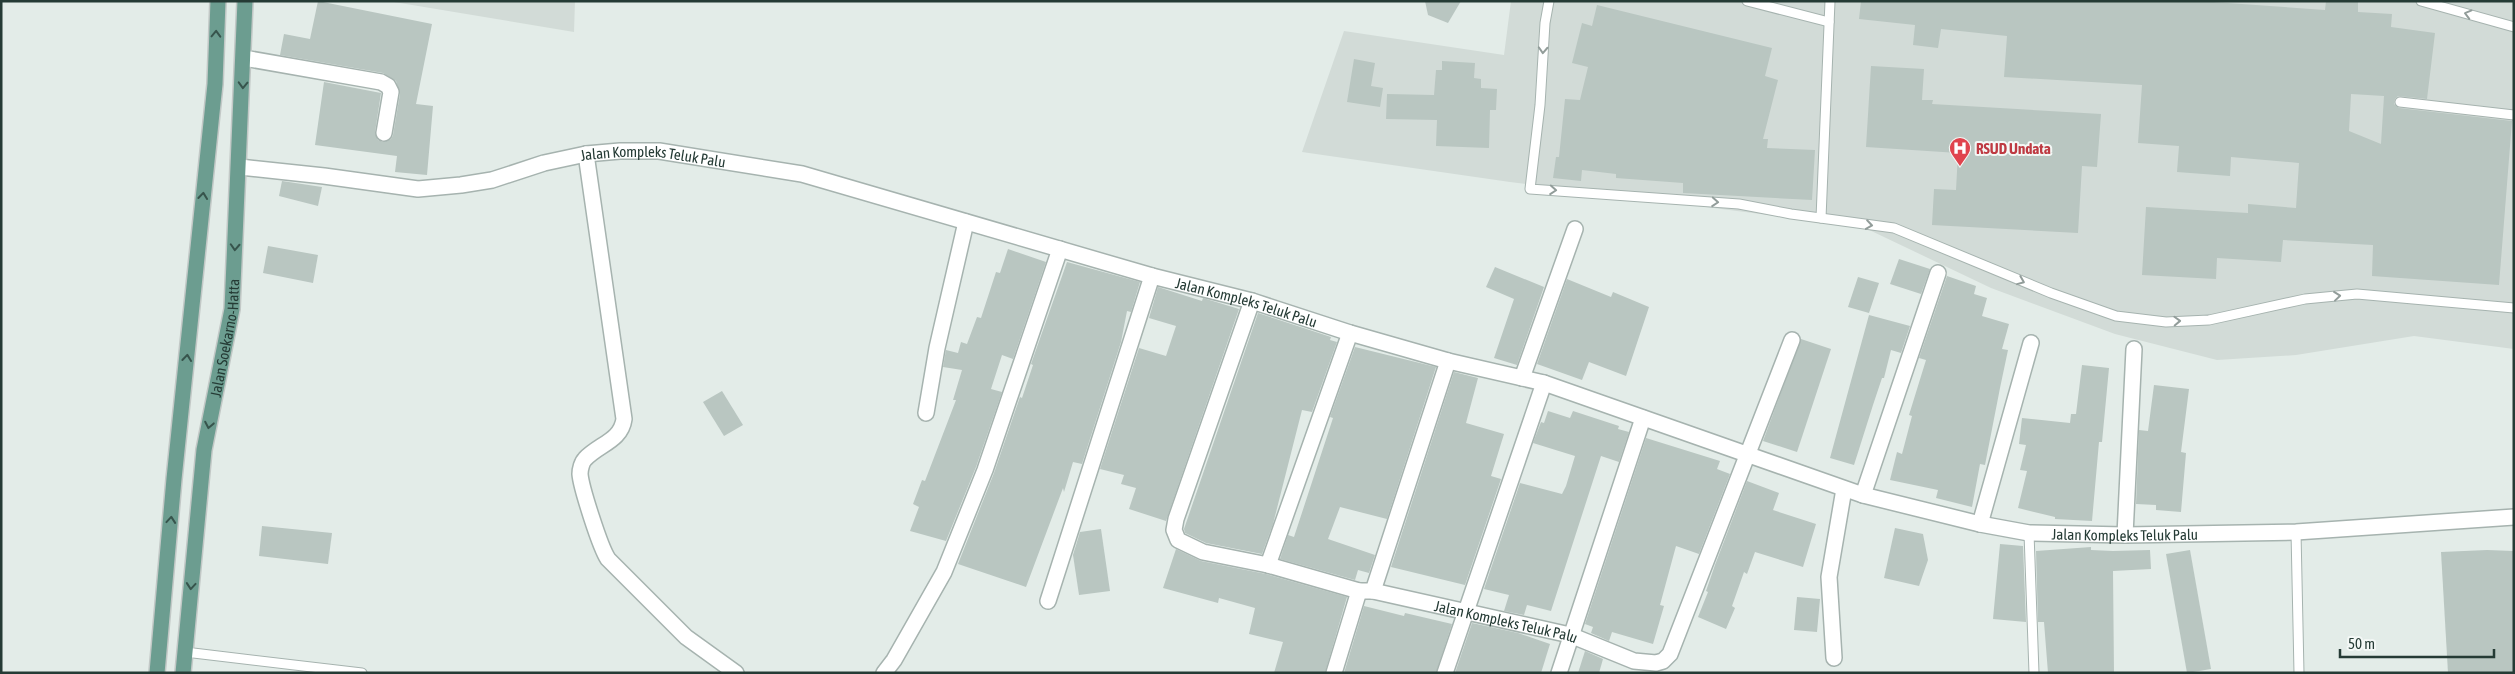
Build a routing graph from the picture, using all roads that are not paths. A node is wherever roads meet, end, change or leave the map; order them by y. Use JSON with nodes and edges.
{"nodes":[{"id":1,"x":218,"y":1,"type":"edge"},
{"id":2,"x":245,"y":1,"type":"edge"},
{"id":3,"x":1549,"y":1,"type":"edge"},
{"id":4,"x":1747,"y":1,"type":"edge"},
{"id":5,"x":1830,"y":1,"type":"edge"},
{"id":6,"x":2421,"y":1,"type":"edge"},
{"id":7,"x":1829,"y":22,"type":"junction"},
{"id":8,"x":2514,"y":26,"type":"edge"},
{"id":9,"x":244,"y":58,"type":"junction"},
{"id":10,"x":2400,"y":102,"type":"dead end"},
{"id":11,"x":2514,"y":115,"type":"edge"},
{"id":12,"x":384,"y":133,"type":"dead end"},
{"id":13,"x":586,"y":154,"type":"junction"},
{"id":14,"x":240,"y":167,"type":"junction"},
{"id":15,"x":1821,"y":218,"type":"junction"},
{"id":16,"x":966,"y":222,"type":"junction"},
{"id":17,"x":1575,"y":229,"type":"dead end"},
{"id":18,"x":1060,"y":249,"type":"junction"},
{"id":19,"x":1938,"y":273,"type":"dead end"},
{"id":20,"x":1152,"y":276,"type":"junction"},
{"id":21,"x":1252,"y":301,"type":"junction"},
{"id":22,"x":2514,"y":308,"type":"edge"},
{"id":23,"x":1350,"y":333,"type":"junction"},
{"id":24,"x":1792,"y":340,"type":"dead end"},
{"id":25,"x":2031,"y":343,"type":"dead end"},
{"id":26,"x":2134,"y":349,"type":"dead end"},
{"id":27,"x":1448,"y":361,"type":"junction"},
{"id":28,"x":1522,"y":378,"type":"junction"},
{"id":29,"x":1544,"y":382,"type":"junction"},
{"id":30,"x":926,"y":413,"type":"dead end"},
{"id":31,"x":1643,"y":418,"type":"junction"},
{"id":32,"x":1748,"y":456,"type":"junction"},
{"id":33,"x":1844,"y":488,"type":"junction"},
{"id":34,"x":1863,"y":495,"type":"junction"},
{"id":35,"x":2514,"y":517,"type":"edge"},
{"id":36,"x":1980,"y":524,"type":"junction"},
{"id":37,"x":2296,"y":532,"type":"junction"},
{"id":38,"x":2028,"y":533,"type":"junction"},
{"id":39,"x":2125,"y":536,"type":"junction"},
{"id":40,"x":1268,"y":566,"type":"junction"},
{"id":41,"x":1366,"y":591,"type":"junction"},
{"id":42,"x":1048,"y":601,"type":"dead end"},
{"id":43,"x":1466,"y":611,"type":"junction"},
{"id":44,"x":1570,"y":635,"type":"junction"},
{"id":45,"x":185,"y":652,"type":"junction"},
{"id":46,"x":1834,"y":658,"type":"dead end"},
{"id":47,"x":157,"y":673,"type":"edge"},
{"id":48,"x":183,"y":673,"type":"edge"},
{"id":49,"x":362,"y":673,"type":"edge"},
{"id":50,"x":736,"y":673,"type":"edge"},
{"id":51,"x":884,"y":673,"type":"edge"},
{"id":52,"x":1334,"y":673,"type":"edge"},
{"id":53,"x":1445,"y":673,"type":"edge"},
{"id":54,"x":1559,"y":673,"type":"edge"},
{"id":55,"x":2034,"y":673,"type":"edge"},
{"id":56,"x":2299,"y":673,"type":"edge"}],
"edges":[{"from":47,"to":1,"type":"main road","name":"Jalan Soekarno-Hatta","one_way":true},
{"from":2,"to":9,"type":"main road","name":"Jalan Soekarno-Hatta"},
{"from":3,"to":15,"type":"lane","one_way":true},
{"from":4,"to":7,"type":"lane"},
{"from":5,"to":7,"type":"lane"},
{"from":8,"to":6,"type":"lane","one_way":true},
{"from":7,"to":15,"type":"lane"},
{"from":9,"to":12,"type":"street"},
{"from":9,"to":14,"type":"main road","name":"Jalan Soekarno-Hatta","one_way":true},
{"from":10,"to":11,"type":"lane"},
{"from":13,"to":14,"type":"street","name":"Jalan Kompleks Teluk Palu"},
{"from":13,"to":16,"type":"street","name":"Jalan Kompleks Teluk Palu"},
{"from":13,"to":50,"type":"street"},
{"from":14,"to":45,"type":"main road","name":"Jalan Soekarno-Hatta","one_way":true},
{"from":15,"to":22,"type":"lane","one_way":true},
{"from":16,"to":18,"type":"street","name":"Jalan Kompleks Teluk Palu"},
{"from":16,"to":30,"type":"street"},
{"from":17,"to":28,"type":"street"},
{"from":18,"to":20,"type":"street","name":"Jalan Kompleks Teluk Palu"},
{"from":18,"to":51,"type":"street"},
{"from":19,"to":34,"type":"street"},
{"from":20,"to":21,"type":"street","name":"Jalan Kompleks Teluk Palu"},
{"from":20,"to":42,"type":"street"},
{"from":21,"to":23,"type":"street","name":"Jalan Kompleks Teluk Palu"},
{"from":21,"to":40,"type":"street","name":"Jalan Kompleks Teluk Palu"},
{"from":23,"to":27,"type":"street","name":"Jalan Kompleks Teluk Palu"},
{"from":23,"to":40,"type":"street"},
{"from":24,"to":32,"type":"street"},
{"from":25,"to":36,"type":"street"},
{"from":26,"to":39,"type":"street"},
{"from":27,"to":28,"type":"street","name":"Jalan Kompleks Teluk Palu"},
{"from":27,"to":41,"type":"street"},
{"from":28,"to":29,"type":"street","name":"Jalan Kompleks Teluk Palu"},
{"from":29,"to":31,"type":"street","name":"Jalan Kompleks Teluk Palu"},
{"from":29,"to":43,"type":"street"},
{"from":31,"to":32,"type":"street","name":"Jalan Kompleks Teluk Palu"},
{"from":31,"to":44,"type":"street"},
{"from":32,"to":33,"type":"street","name":"Jalan Kompleks Teluk Palu"},
{"from":32,"to":44,"type":"street","name":"Jalan Kompleks Teluk Palu"},
{"from":33,"to":34,"type":"street","name":"Jalan Kompleks Teluk Palu"},
{"from":33,"to":46,"type":"street"},
{"from":34,"to":36,"type":"street","name":"Jalan Kompleks Teluk Palu"},
{"from":35,"to":37,"type":"street","name":"Jalan Kompleks Teluk Palu"},
{"from":36,"to":38,"type":"street","name":"Jalan Kompleks Teluk Palu"},
{"from":37,"to":39,"type":"street","name":"Jalan Kompleks Teluk Palu"},
{"from":37,"to":56,"type":"lane"},
{"from":38,"to":39,"type":"street","name":"Jalan Kompleks Teluk Palu"},
{"from":38,"to":55,"type":"lane"},
{"from":40,"to":41,"type":"street","name":"Jalan Kompleks Teluk Palu"},
{"from":41,"to":43,"type":"street","name":"Jalan Kompleks Teluk Palu"},
{"from":41,"to":52,"type":"street"},
{"from":43,"to":44,"type":"street","name":"Jalan Kompleks Teluk Palu"},
{"from":43,"to":53,"type":"street"},
{"from":44,"to":54,"type":"street"},
{"from":45,"to":48,"type":"main road","name":"Jalan Soekarno-Hatta"},
{"from":45,"to":49,"type":"lane"}]}
